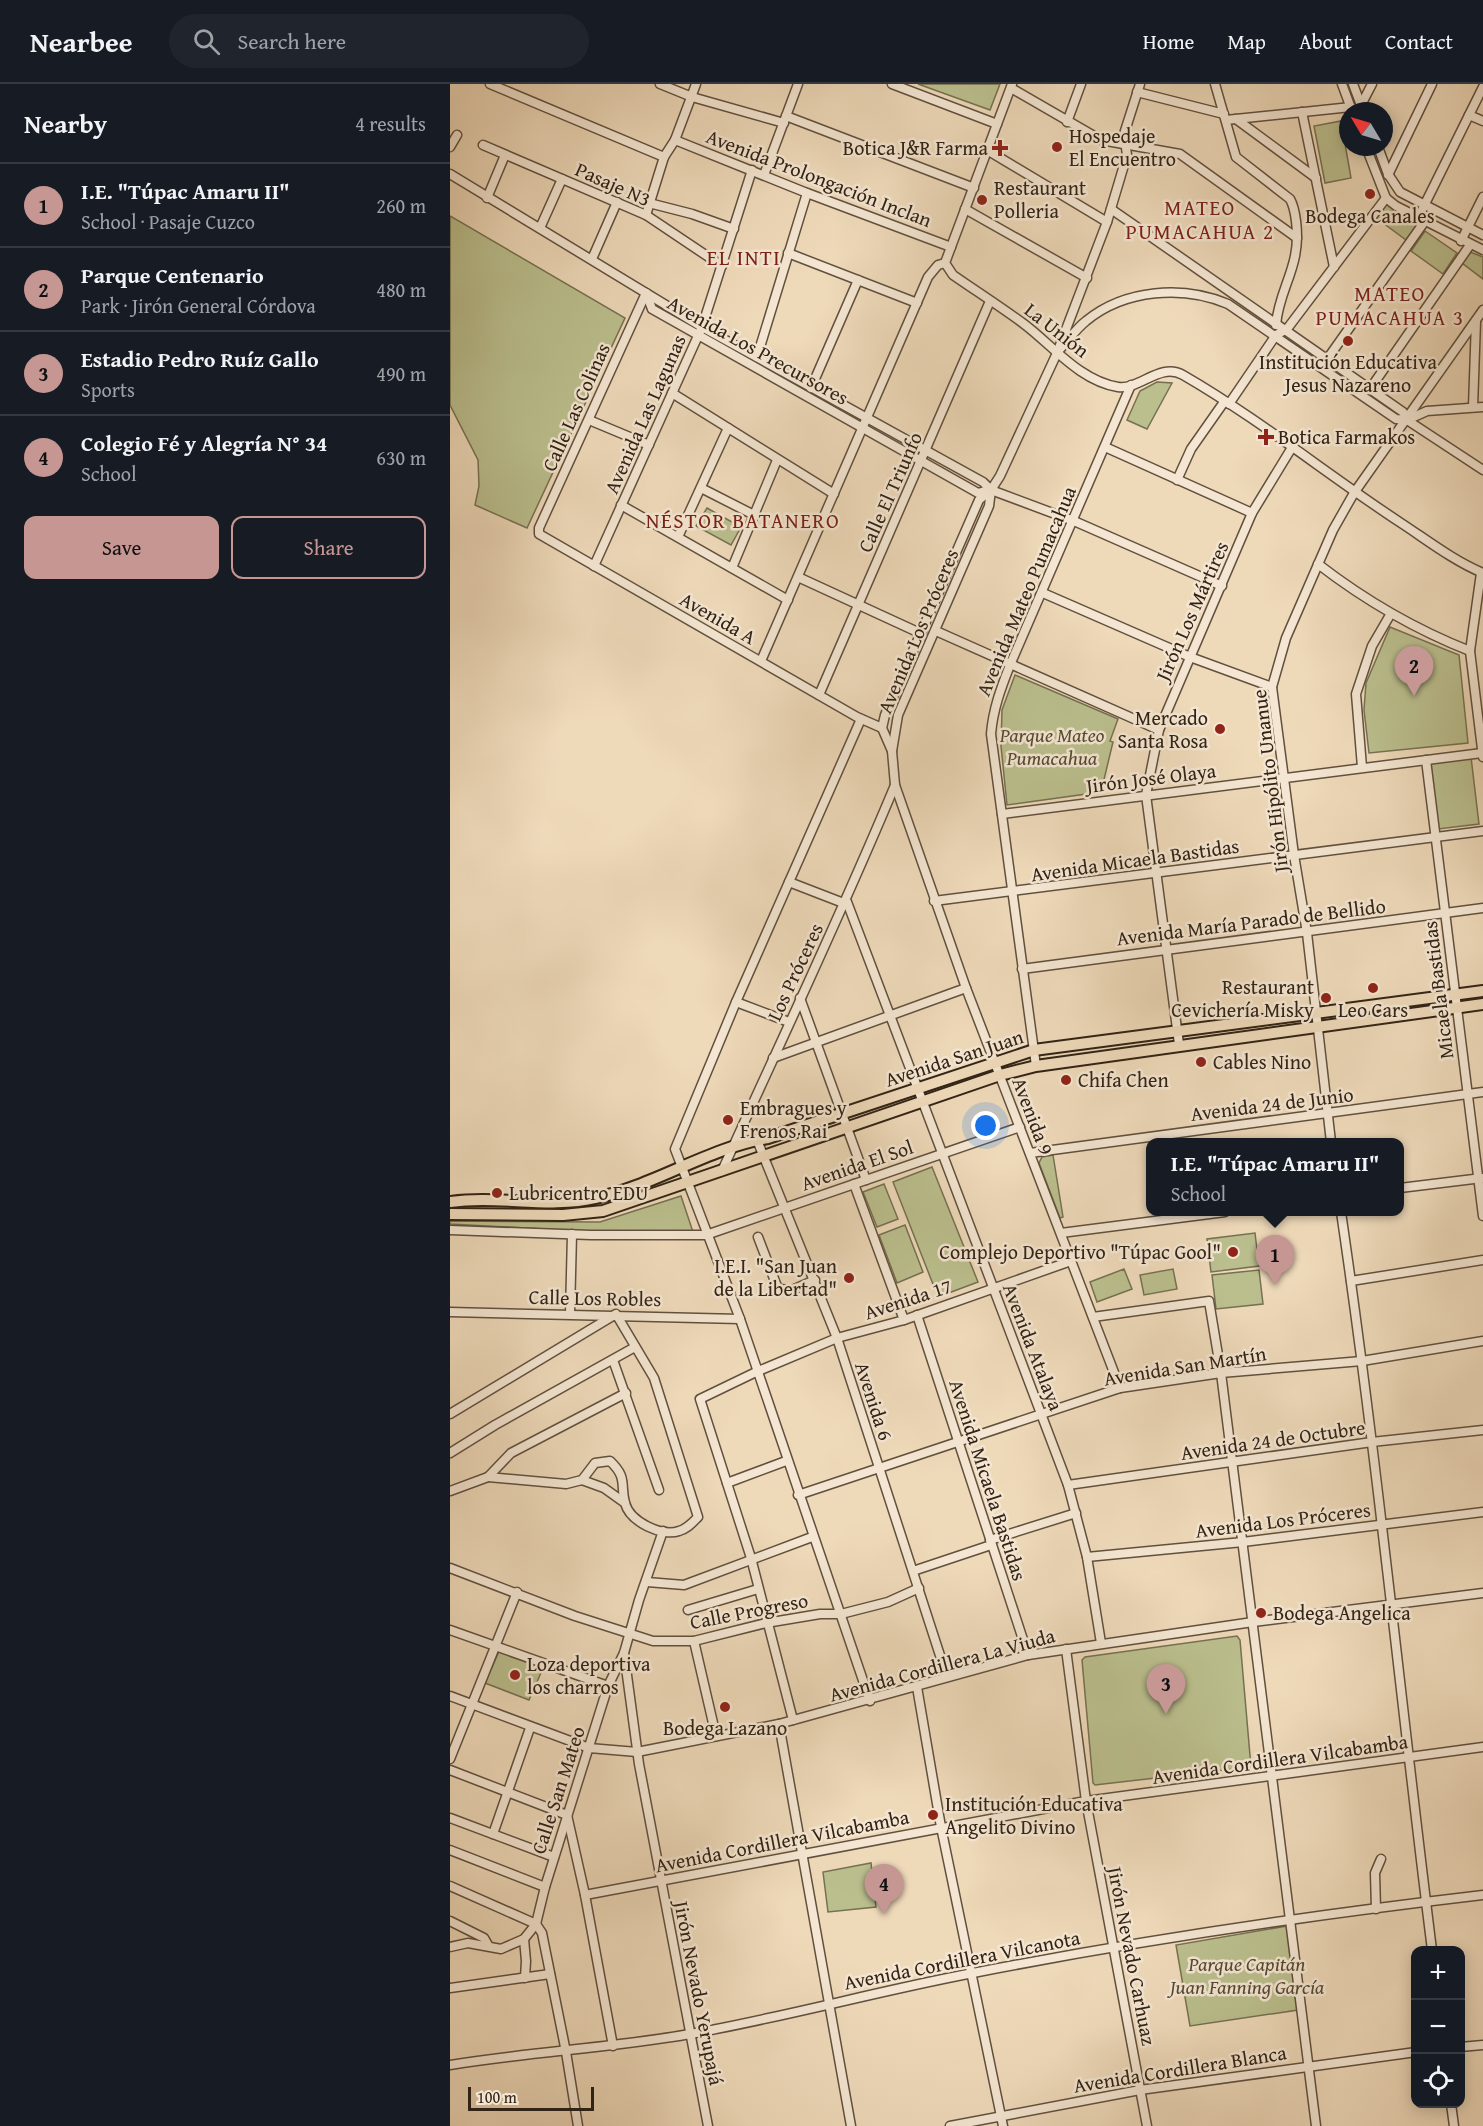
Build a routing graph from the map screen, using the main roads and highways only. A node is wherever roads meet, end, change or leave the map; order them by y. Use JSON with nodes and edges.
{"nodes":[{"id":1,"x":1483,"y":991,"type":"edge"},
{"id":2,"x":1483,"y":1004,"type":"edge"},
{"id":3,"x":450,"y":1202,"type":"edge"},
{"id":4,"x":450,"y":1214,"type":"edge"}],
"edges":[{"from":1,"to":3,"type":"main road","name":"Avenida San Juan"},
{"from":2,"to":4,"type":"main road","name":"Avenida San Juan"}]}
